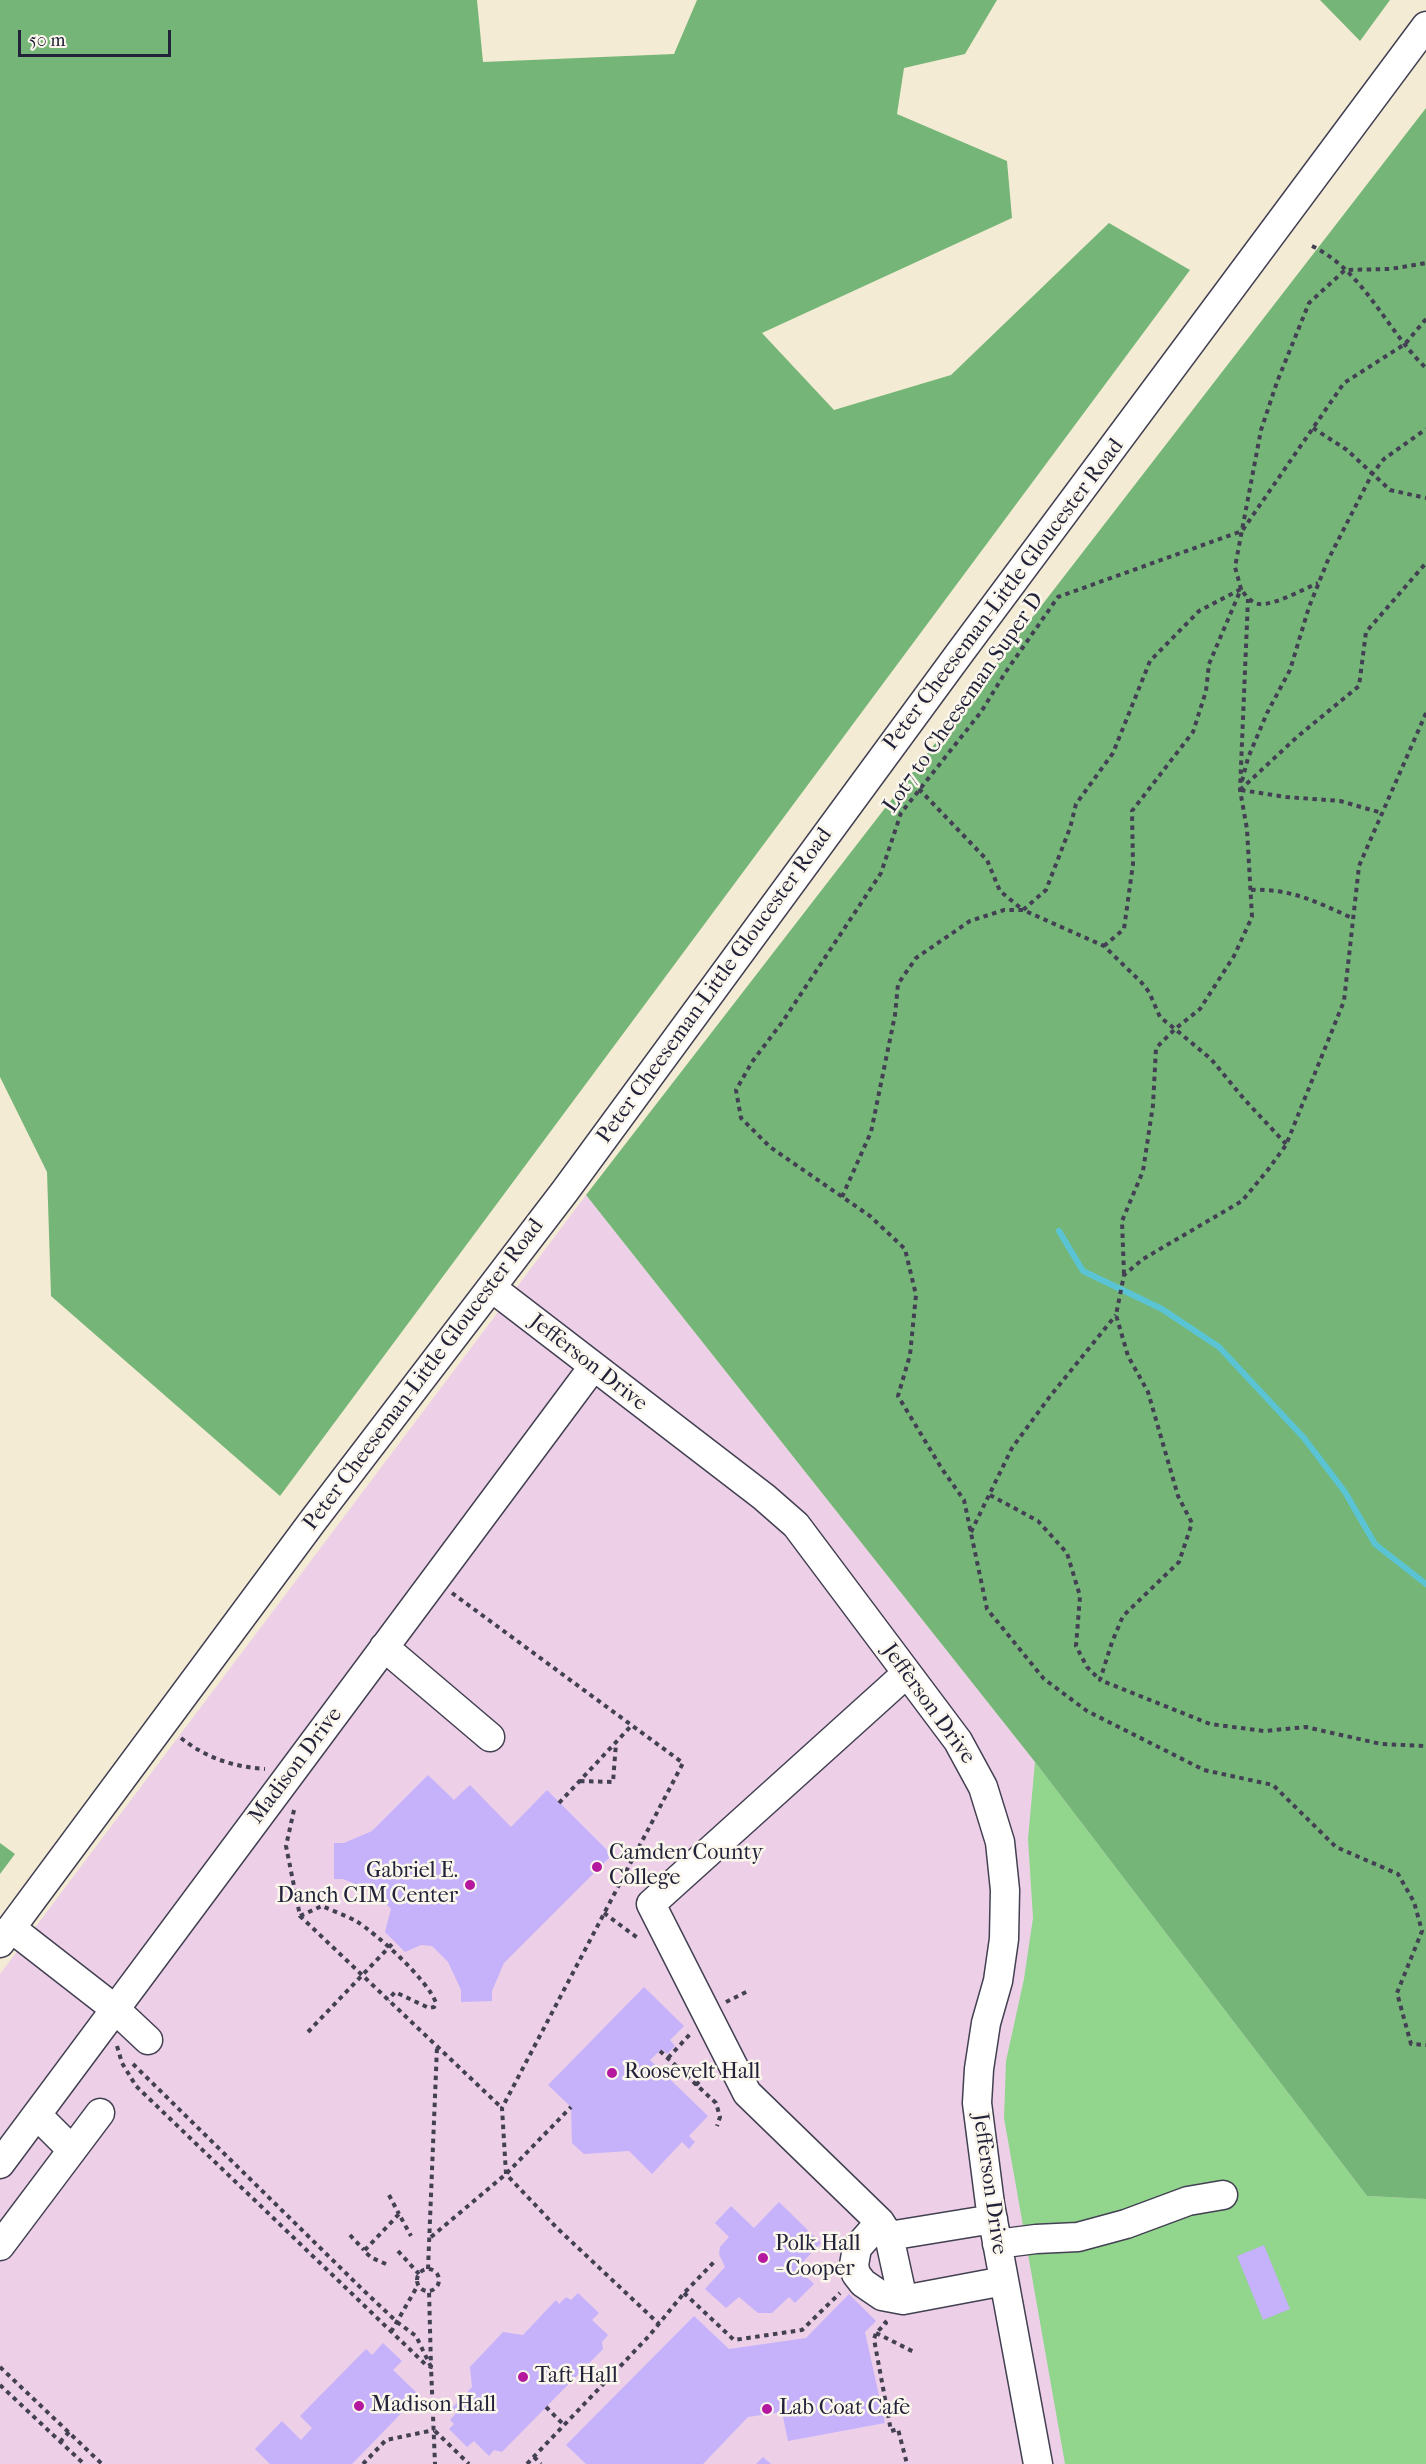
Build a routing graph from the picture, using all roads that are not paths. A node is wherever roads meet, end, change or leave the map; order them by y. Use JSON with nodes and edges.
{"nodes":[{"id":1,"x":1426,"y":26,"type":"edge"},
{"id":2,"x":492,"y":1288,"type":"junction"},
{"id":3,"x":593,"y":1367,"type":"junction"},
{"id":4,"x":384,"y":1647,"type":"junction"},
{"id":5,"x":907,"y":1673,"type":"junction"},
{"id":6,"x":490,"y":1737,"type":"dead end"},
{"id":7,"x":5,"y":1935,"type":"edge"},
{"id":8,"x":115,"y":2010,"type":"junction"},
{"id":9,"x":148,"y":2040,"type":"dead end"},
{"id":10,"x":99,"y":2114,"type":"dead end"},
{"id":11,"x":37,"y":2115,"type":"junction"},
{"id":12,"x":72,"y":2150,"type":"junction"},
{"id":13,"x":0,"y":2164,"type":"edge"},
{"id":14,"x":1223,"y":2195,"type":"dead end"},
{"id":15,"x":885,"y":2229,"type":"junction"},
{"id":16,"x":995,"y":2231,"type":"junction"},
{"id":17,"x":0,"y":2246,"type":"edge"},
{"id":18,"x":1004,"y":2281,"type":"junction"},
{"id":19,"x":903,"y":2301,"type":"junction"},
{"id":20,"x":1038,"y":2464,"type":"edge"}],
"edges":[{"from":1,"to":2,"type":"street","name":"Peter Cheeseman-Little Gloucester Road"},
{"from":2,"to":3,"type":"street","name":"Jefferson Drive"},
{"from":2,"to":7,"type":"street","name":"Peter Cheeseman-Little Gloucester Road"},
{"from":3,"to":4,"type":"street","name":"Madison Drive"},
{"from":3,"to":5,"type":"street","name":"Jefferson Drive"},
{"from":4,"to":6,"type":"street"},
{"from":4,"to":8,"type":"street","name":"Madison Drive"},
{"from":5,"to":15,"type":"street"},
{"from":5,"to":16,"type":"street","name":"Jefferson Drive"},
{"from":7,"to":8,"type":"street"},
{"from":8,"to":9,"type":"street"},
{"from":8,"to":11,"type":"street","name":"Madison Drive"},
{"from":10,"to":12,"type":"street"},
{"from":11,"to":12,"type":"street"},
{"from":11,"to":13,"type":"street","name":"Madison Drive"},
{"from":12,"to":17,"type":"street"},
{"from":14,"to":16,"type":"street"},
{"from":15,"to":16,"type":"street"},
{"from":15,"to":19,"type":"street"},
{"from":15,"to":19,"type":"street"},
{"from":16,"to":18,"type":"street","name":"Jefferson Drive"},
{"from":18,"to":19,"type":"street"},
{"from":18,"to":20,"type":"street","name":"Jefferson Drive"}]}
